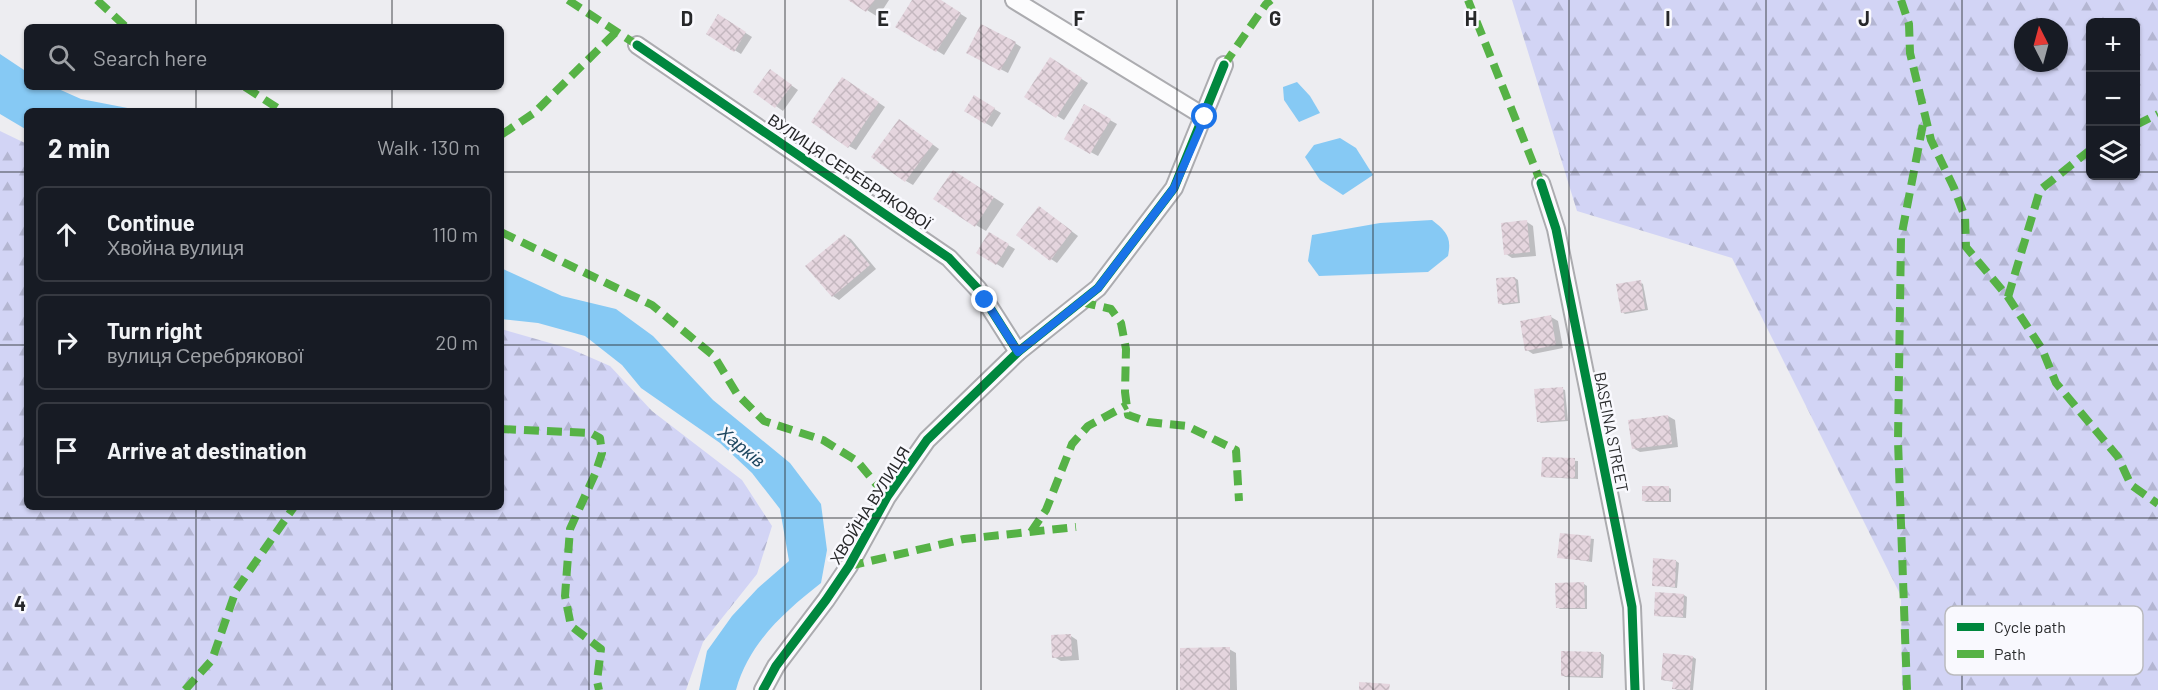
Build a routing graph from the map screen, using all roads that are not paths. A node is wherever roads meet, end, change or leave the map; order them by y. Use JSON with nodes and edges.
{"nodes":[{"id":1,"x":1014,"y":0,"type":"edge"},
{"id":2,"x":637,"y":45,"type":"dead end"},
{"id":3,"x":1224,"y":65,"type":"dead end"},
{"id":4,"x":1205,"y":117,"type":"junction"},
{"id":5,"x":1541,"y":183,"type":"dead end"},
{"id":6,"x":1018,"y":352,"type":"junction"},
{"id":7,"x":763,"y":690,"type":"edge"},
{"id":8,"x":1635,"y":690,"type":"edge"}],
"edges":[{"from":1,"to":4,"type":"street"},
{"from":2,"to":6,"type":"street","name":"ВУЛИЦЯ СЕРЕБРЯКОВОЇ"},
{"from":3,"to":4,"type":"street","name":"ХВОЙНА ВУЛИЦЯ"},
{"from":4,"to":6,"type":"street","name":"ХВОЙНА ВУЛИЦЯ"},
{"from":5,"to":8,"type":"street","name":"BASEINA STREET"},
{"from":6,"to":7,"type":"street","name":"ХВОЙНА ВУЛИЦЯ"}]}
